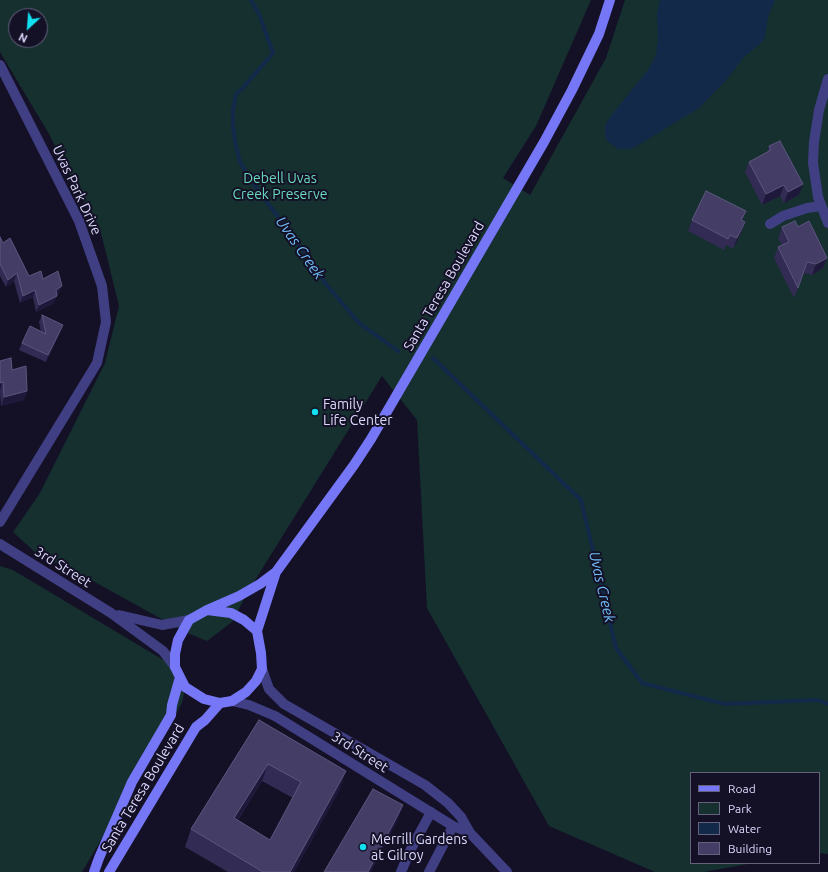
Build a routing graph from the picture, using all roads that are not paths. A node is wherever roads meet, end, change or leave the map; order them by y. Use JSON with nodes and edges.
{"nodes":[{"id":1,"x":610,"y":0,"type":"edge"},
{"id":2,"x":0,"y":65,"type":"edge"},
{"id":3,"x":828,"y":79,"type":"edge"},
{"id":4,"x":821,"y":206,"type":"junction"},
{"id":5,"x":828,"y":223,"type":"edge"},
{"id":6,"x":770,"y":224,"type":"dead end"},
{"id":7,"x":0,"y":522,"type":"edge"},
{"id":8,"x":0,"y":544,"type":"edge"},
{"id":9,"x":276,"y":572,"type":"junction"},
{"id":10,"x":208,"y":610,"type":"junction"},
{"id":11,"x":111,"y":612,"type":"junction"},
{"id":12,"x":189,"y":620,"type":"junction"},
{"id":13,"x":258,"y":631,"type":"junction"},
{"id":14,"x":175,"y":667,"type":"junction"},
{"id":15,"x":262,"y":669,"type":"junction"},
{"id":16,"x":180,"y":677,"type":"junction"},
{"id":17,"x":232,"y":701,"type":"junction"},
{"id":18,"x":220,"y":702,"type":"junction"},
{"id":19,"x":431,"y":812,"type":"junction"},
{"id":20,"x":453,"y":826,"type":"junction"},
{"id":21,"x":470,"y":833,"type":"junction"},
{"id":22,"x":94,"y":872,"type":"edge"},
{"id":23,"x":109,"y":872,"type":"edge"},
{"id":24,"x":402,"y":872,"type":"edge"},
{"id":25,"x":429,"y":872,"type":"edge"},
{"id":26,"x":507,"y":872,"type":"edge"}],
"edges":[{"from":1,"to":9,"type":"main road","name":"Santa Teresa Boulevard"},
{"from":2,"to":7,"type":"street","name":"Uvas Park Drive"},
{"from":3,"to":4,"type":"street"},
{"from":4,"to":5,"type":"street"},
{"from":4,"to":6,"type":"street"},
{"from":8,"to":11,"type":"street","name":"3rd Street"},
{"from":9,"to":10,"type":"main road","name":"Santa Teresa Boulevard"},
{"from":9,"to":13,"type":"main road","name":"Santa Teresa Boulevard"},
{"from":10,"to":12,"type":"main road"},
{"from":10,"to":13,"type":"main road"},
{"from":11,"to":12,"type":"street","name":"3rd Street"},
{"from":11,"to":14,"type":"street","name":"3rd Street"},
{"from":12,"to":14,"type":"main road"},
{"from":13,"to":15,"type":"main road"},
{"from":14,"to":16,"type":"main road"},
{"from":15,"to":17,"type":"main road"},
{"from":15,"to":21,"type":"street","name":"3rd Street"},
{"from":16,"to":18,"type":"main road"},
{"from":16,"to":22,"type":"main road","name":"Santa Teresa Boulevard"},
{"from":17,"to":18,"type":"main road"},
{"from":17,"to":19,"type":"street","name":"3rd Street"},
{"from":18,"to":23,"type":"main road","name":"Santa Teresa Boulevard"},
{"from":19,"to":20,"type":"street","name":"3rd Street"},
{"from":19,"to":24,"type":"street"},
{"from":20,"to":21,"type":"street","name":"3rd Street"},
{"from":20,"to":25,"type":"street"},
{"from":21,"to":26,"type":"street","name":"3rd Street"}]}
